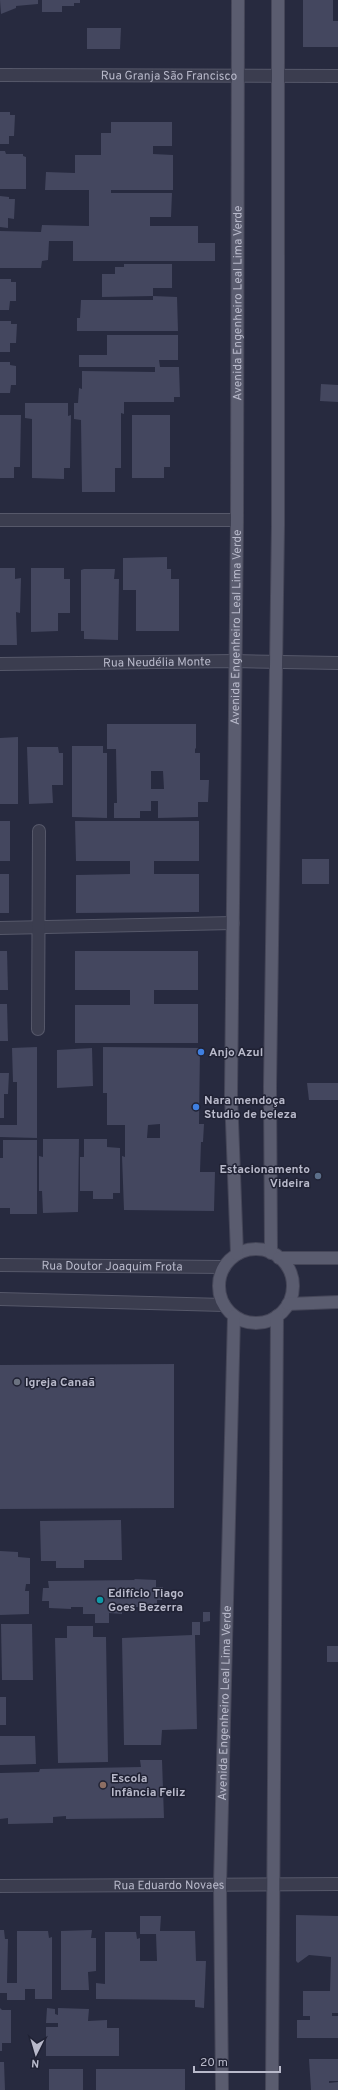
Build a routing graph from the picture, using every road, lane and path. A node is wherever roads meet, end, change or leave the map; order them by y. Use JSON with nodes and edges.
{"nodes":[{"id":1,"x":238,"y":0,"type":"edge"},
{"id":2,"x":278,"y":0,"type":"edge"},
{"id":3,"x":0,"y":75,"type":"edge"},
{"id":4,"x":237,"y":76,"type":"junction"},
{"id":5,"x":338,"y":76,"type":"edge"},
{"id":6,"x":278,"y":77,"type":"junction"},
{"id":7,"x":0,"y":520,"type":"edge"},
{"id":8,"x":237,"y":520,"type":"junction"},
{"id":9,"x":234,"y":661,"type":"junction"},
{"id":10,"x":275,"y":662,"type":"junction"},
{"id":11,"x":338,"y":663,"type":"edge"},
{"id":12,"x":0,"y":664,"type":"edge"},
{"id":13,"x":39,"y":831,"type":"dead end"},
{"id":14,"x":233,"y":923,"type":"junction"},
{"id":15,"x":38,"y":927,"type":"junction"},
{"id":16,"x":0,"y":928,"type":"edge"},
{"id":17,"x":38,"y":1029,"type":"dead end"},
{"id":18,"x":238,"y":1254,"type":"junction"},
{"id":19,"x":275,"y":1256,"type":"junction"},
{"id":20,"x":338,"y":1258,"type":"edge"},
{"id":21,"x":0,"y":1265,"type":"edge"},
{"id":22,"x":224,"y":1267,"type":"junction"},
{"id":23,"x":0,"y":1299,"type":"edge"},
{"id":24,"x":338,"y":1302,"type":"edge"},
{"id":25,"x":288,"y":1304,"type":"junction"},
{"id":26,"x":224,"y":1306,"type":"junction"},
{"id":27,"x":234,"y":1316,"type":"junction"},
{"id":28,"x":277,"y":1316,"type":"junction"},
{"id":29,"x":274,"y":1884,"type":"junction"},
{"id":30,"x":338,"y":1884,"type":"edge"},
{"id":31,"x":0,"y":1886,"type":"edge"},
{"id":32,"x":220,"y":1886,"type":"junction"},
{"id":33,"x":222,"y":2090,"type":"edge"},
{"id":34,"x":272,"y":2090,"type":"edge"}],
"edges":[{"from":1,"to":4,"type":"main road","name":"Avenida Engenheiro Leal Lima Verde"},
{"from":2,"to":6,"type":"main road"},
{"from":3,"to":4,"type":"street","name":"Rua Granja São Francisco"},
{"from":4,"to":6,"type":"street","name":"Rua Granja São Francisco"},
{"from":4,"to":8,"type":"main road","name":"Avenida Engenheiro Leal Lima Verde"},
{"from":5,"to":6,"type":"street","name":"Rua Granja São Francisco"},
{"from":6,"to":10,"type":"main road"},
{"from":7,"to":8,"type":"street"},
{"from":8,"to":9,"type":"main road","name":"Avenida Engenheiro Leal Lima Verde"},
{"from":9,"to":10,"type":"street","name":"Rua Neudélia Monte"},
{"from":9,"to":12,"type":"street","name":"Rua Neudélia Monte"},
{"from":9,"to":14,"type":"main road","name":"Avenida Engenheiro Leal Lima Verde"},
{"from":10,"to":11,"type":"street","name":"Rua Neudélia Monte"},
{"from":10,"to":19,"type":"main road"},
{"from":13,"to":15,"type":"street"},
{"from":14,"to":15,"type":"street"},
{"from":14,"to":18,"type":"main road","name":"Avenida Engenheiro Leal Lima Verde"},
{"from":15,"to":16,"type":"street"},
{"from":15,"to":17,"type":"street"},
{"from":18,"to":19,"type":"main road"},
{"from":18,"to":22,"type":"main road"},
{"from":19,"to":20,"type":"main road"},
{"from":19,"to":25,"type":"main road"},
{"from":21,"to":22,"type":"street","name":"Rua Doutor Joaquim Frota"},
{"from":22,"to":26,"type":"main road"},
{"from":23,"to":26,"type":"street"},
{"from":24,"to":25,"type":"main road"},
{"from":25,"to":28,"type":"main road"},
{"from":26,"to":27,"type":"main road"},
{"from":27,"to":28,"type":"main road"},
{"from":27,"to":32,"type":"main road","name":"Avenida Engenheiro Leal Lima Verde"},
{"from":28,"to":29,"type":"main road"},
{"from":29,"to":30,"type":"street","name":"Rua Eduardo Novaes"},
{"from":29,"to":32,"type":"street","name":"Rua Eduardo Novaes"},
{"from":29,"to":34,"type":"main road"},
{"from":31,"to":32,"type":"street","name":"Rua Eduardo Novaes"},
{"from":32,"to":33,"type":"main road","name":"Avenida Engenheiro Leal Lima Verde"}]}
